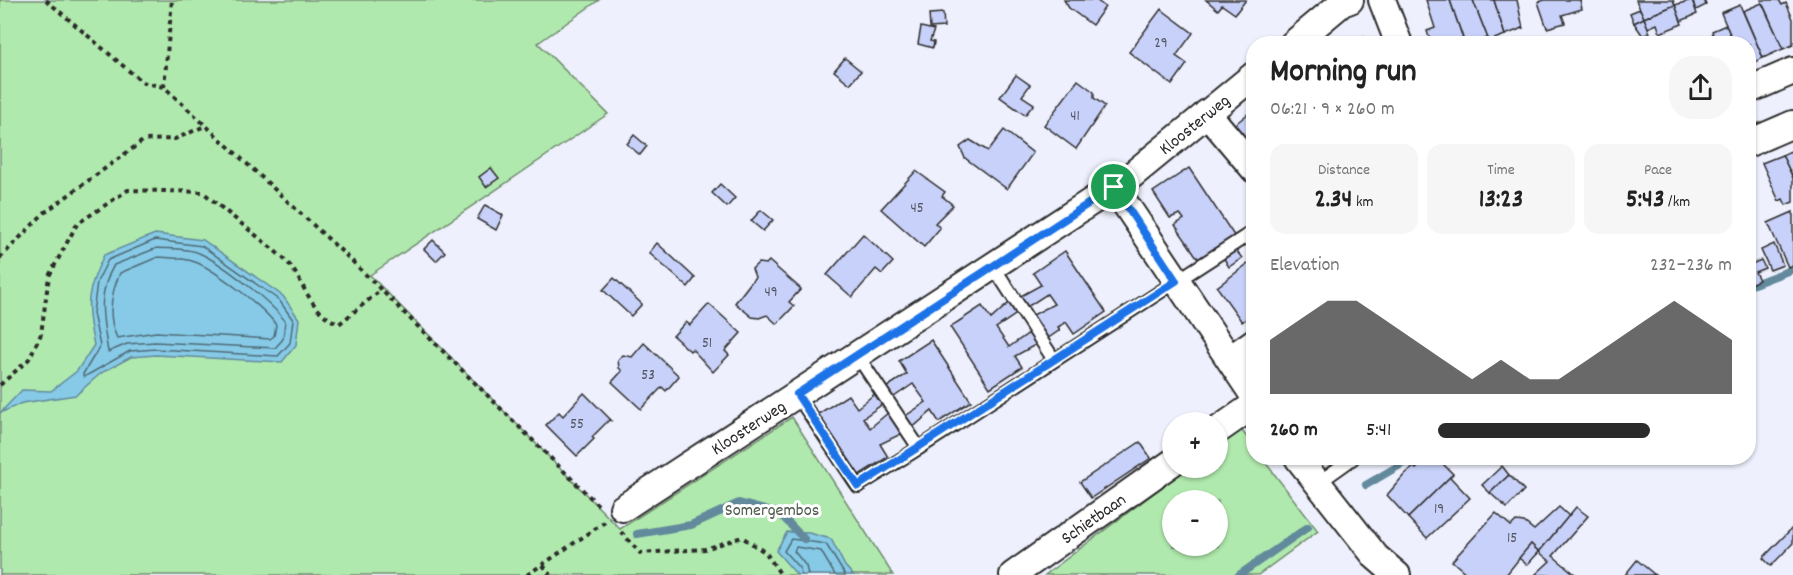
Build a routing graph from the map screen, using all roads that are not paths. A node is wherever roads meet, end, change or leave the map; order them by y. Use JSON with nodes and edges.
{"nodes":[{"id":1,"x":1350,"y":0,"type":"edge"},
{"id":2,"x":1382,"y":0,"type":"edge"},
{"id":3,"x":1303,"y":36,"type":"edge"},
{"id":4,"x":1396,"y":36,"type":"edge"},
{"id":5,"x":1793,"y":70,"type":"edge"},
{"id":6,"x":1246,"y":81,"type":"edge"},
{"id":7,"x":1756,"y":87,"type":"edge"},
{"id":8,"x":1207,"y":113,"type":"junction"},
{"id":9,"x":1793,"y":124,"type":"edge"},
{"id":10,"x":1756,"y":140,"type":"edge"},
{"id":11,"x":1246,"y":159,"type":"edge"},
{"id":12,"x":1114,"y":187,"type":"junction"},
{"id":13,"x":1246,"y":236,"type":"edge"},
{"id":14,"x":993,"y":266,"type":"junction"},
{"id":15,"x":1176,"y":281,"type":"junction"},
{"id":16,"x":1246,"y":348,"type":"edge"},
{"id":17,"x":857,"y":355,"type":"junction"},
{"id":18,"x":1230,"y":359,"type":"junction"},
{"id":19,"x":1054,"y":360,"type":"junction"},
{"id":20,"x":1246,"y":384,"type":"edge"},
{"id":21,"x":797,"y":394,"type":"junction"},
{"id":22,"x":1246,"y":411,"type":"edge"},
{"id":23,"x":1228,"y":423,"type":"edge"},
{"id":24,"x":919,"y":448,"type":"junction"},
{"id":25,"x":1304,"y":465,"type":"edge"},
{"id":26,"x":1343,"y":465,"type":"edge"},
{"id":27,"x":1162,"y":470,"type":"edge"},
{"id":28,"x":1318,"y":483,"type":"junction"},
{"id":29,"x":616,"y":513,"type":"road end"},
{"id":30,"x":1013,"y":575,"type":"edge"},
{"id":31,"x":1397,"y":575,"type":"edge"}],
"edges":[{"from":1,"to":3,"type":"street"},
{"from":2,"to":4,"type":"street"},
{"from":5,"to":7,"type":"street"},
{"from":6,"to":8,"type":"street","name":"Kloosterweg"},
{"from":8,"to":11,"type":"street"},
{"from":8,"to":12,"type":"street","name":"Kloosterweg"},
{"from":9,"to":10,"type":"street"},
{"from":12,"to":14,"type":"street","name":"Kloosterweg"},
{"from":12,"to":15,"type":"street"},
{"from":13,"to":15,"type":"lane"},
{"from":14,"to":17,"type":"street","name":"Kloosterweg"},
{"from":14,"to":19,"type":"lane"},
{"from":15,"to":18,"type":"street"},
{"from":15,"to":19,"type":"lane"},
{"from":16,"to":18,"type":"street"},
{"from":17,"to":21,"type":"street","name":"Kloosterweg"},
{"from":17,"to":24,"type":"lane"},
{"from":18,"to":20,"type":"street"},
{"from":19,"to":24,"type":"lane"},
{"from":21,"to":24,"type":"lane"},
{"from":21,"to":29,"type":"street","name":"Kloosterweg"},
{"from":22,"to":23,"type":"street"},
{"from":25,"to":28,"type":"street"},
{"from":26,"to":28,"type":"lane"},
{"from":27,"to":30,"type":"street","name":"Schietbaan"},
{"from":28,"to":31,"type":"street"}]}
